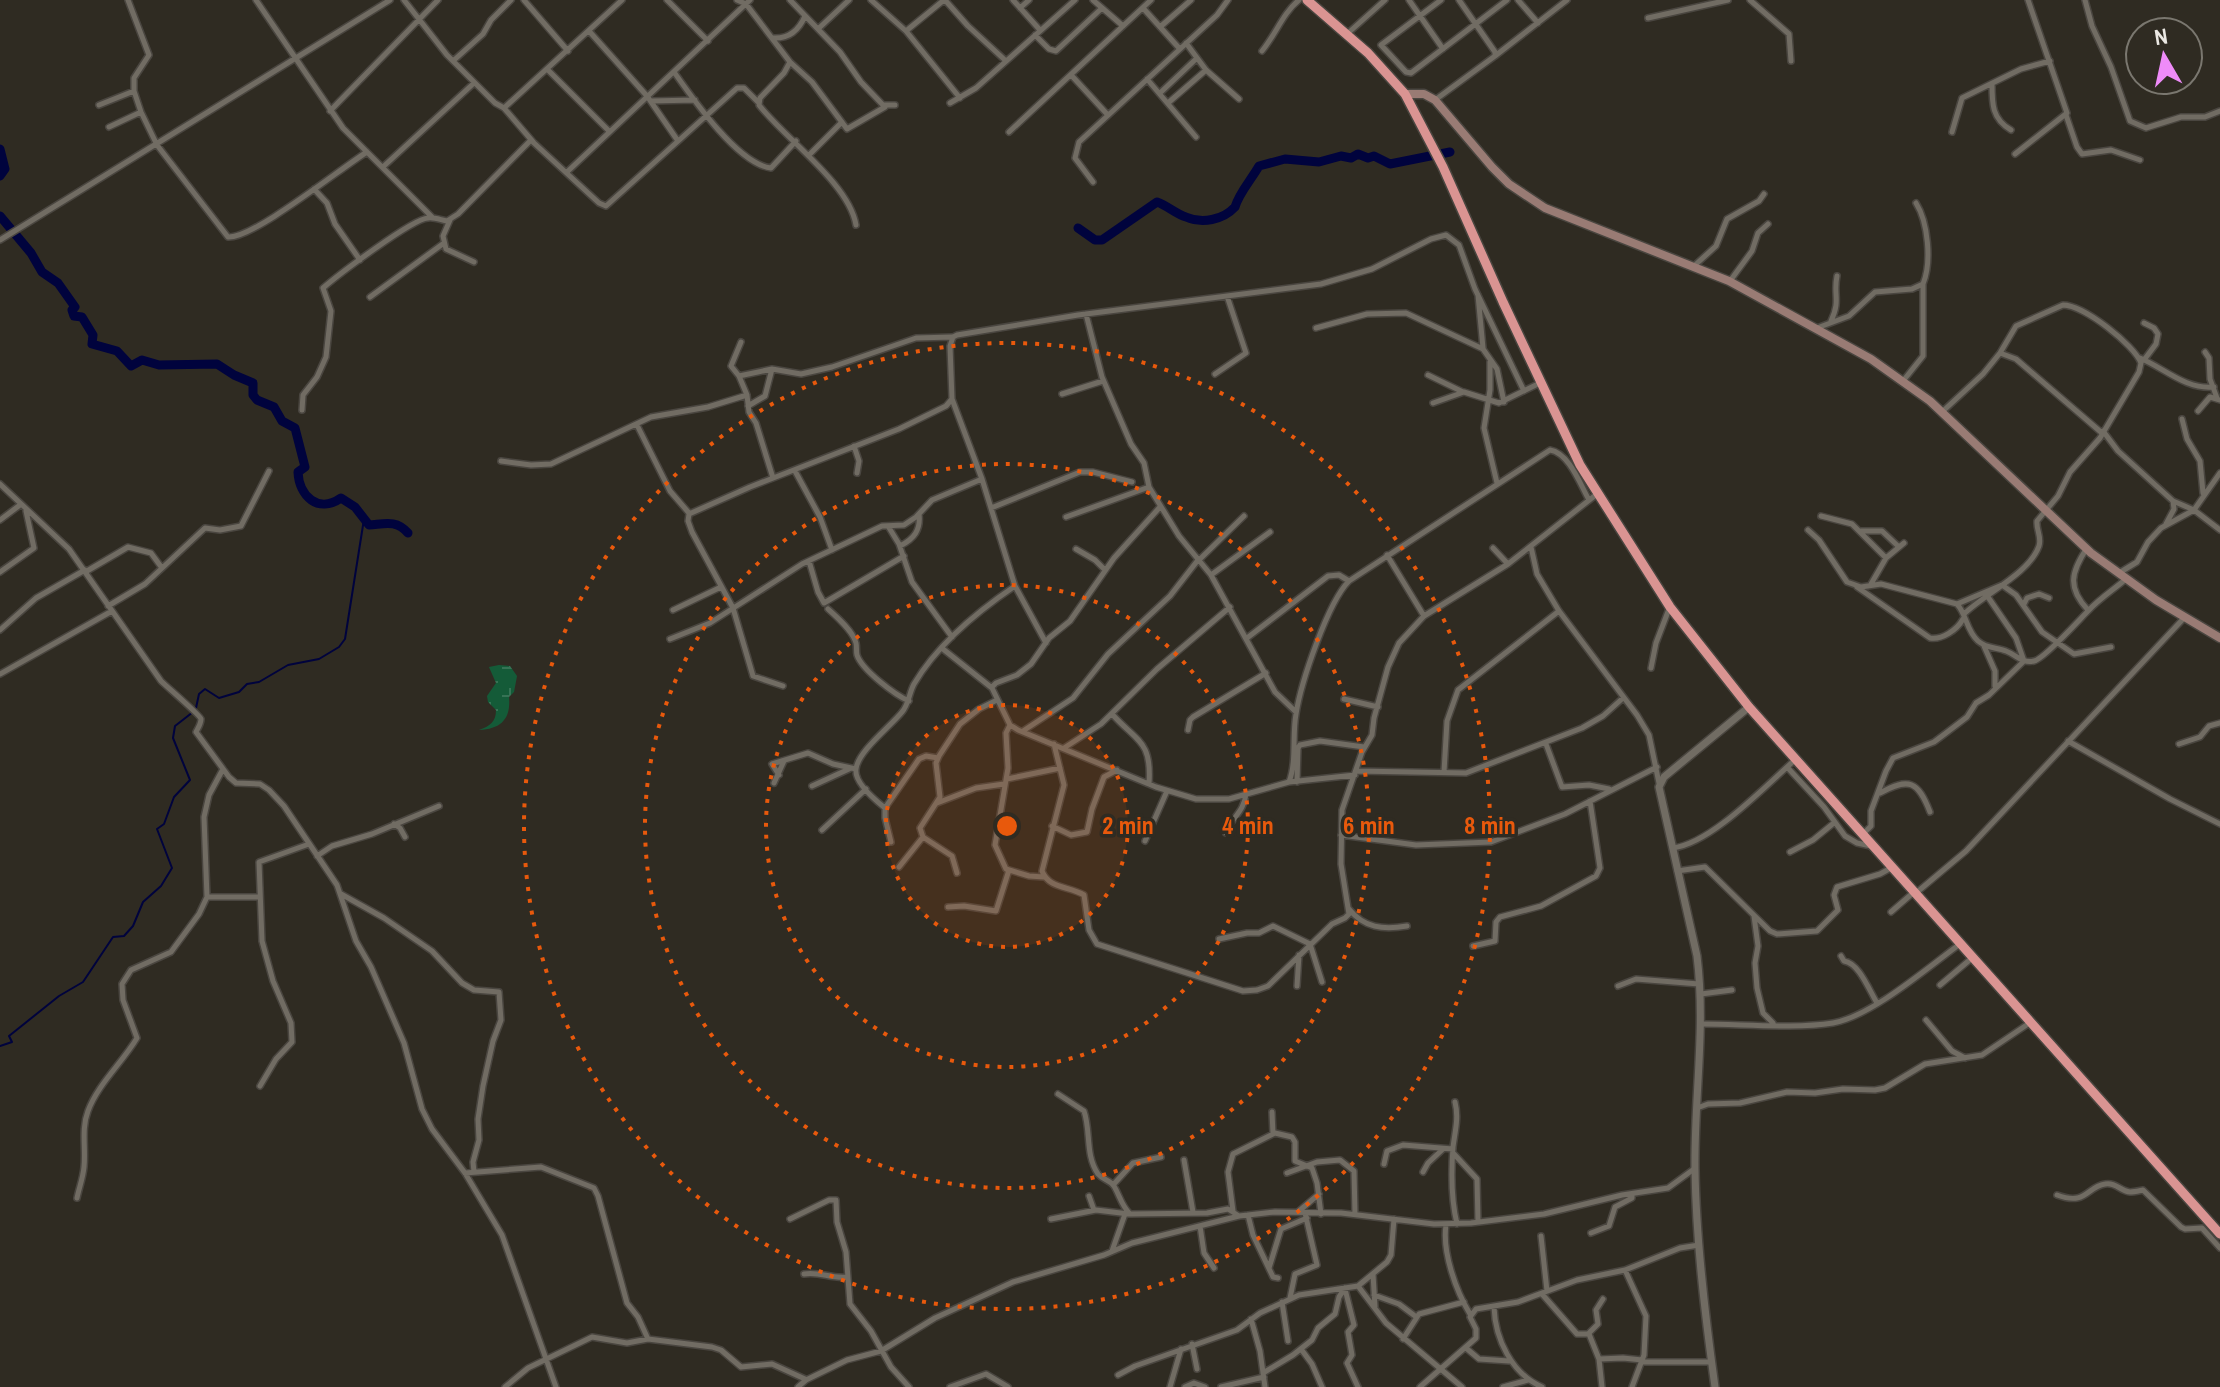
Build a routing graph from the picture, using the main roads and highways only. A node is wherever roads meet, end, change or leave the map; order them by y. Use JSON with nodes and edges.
{"nodes":[{"id":1,"x":1307,"y":0,"type":"edge"},
{"id":2,"x":1405,"y":94,"type":"junction"},
{"id":3,"x":2220,"y":638,"type":"edge"},
{"id":4,"x":2220,"y":1234,"type":"edge"}],
"edges":[{"from":1,"to":2,"type":"highway"},
{"from":2,"to":3,"type":"main road"},
{"from":2,"to":4,"type":"highway"}]}
